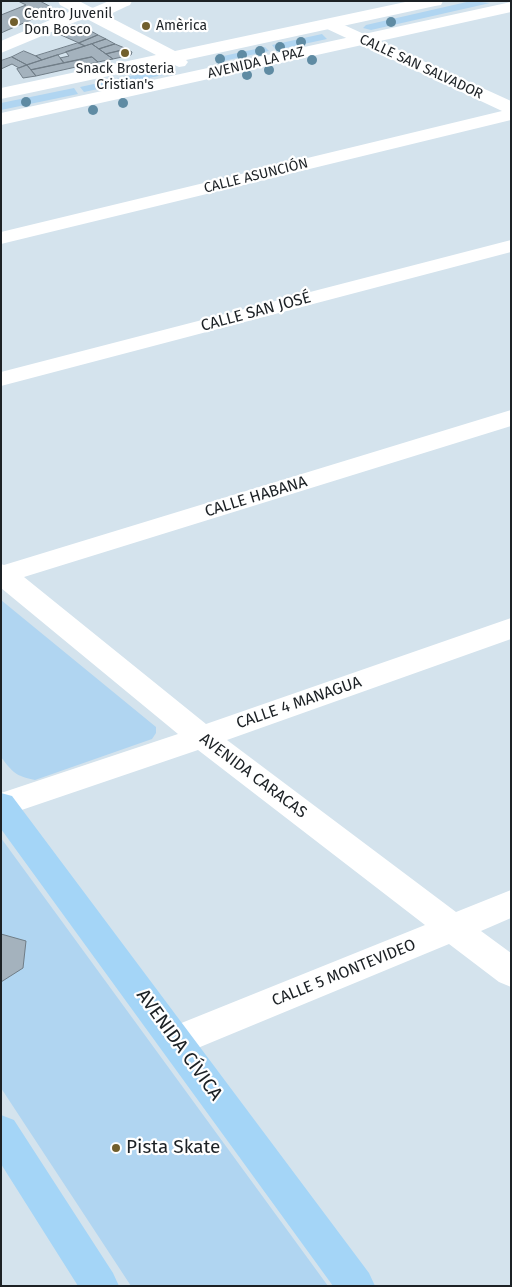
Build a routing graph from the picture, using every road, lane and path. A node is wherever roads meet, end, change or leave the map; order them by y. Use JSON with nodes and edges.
{"nodes":[{"id":1,"x":66,"y":1,"type":"edge"},
{"id":2,"x":124,"y":1,"type":"edge"},
{"id":3,"x":435,"y":1,"type":"edge"},
{"id":4,"x":511,"y":7,"type":"edge"},
{"id":5,"x":88,"y":14,"type":"junction"},
{"id":6,"x":331,"y":24,"type":"junction"},
{"id":7,"x":362,"y":40,"type":"junction"},
{"id":8,"x":1,"y":48,"type":"edge"},
{"id":9,"x":174,"y":57,"type":"junction"},
{"id":10,"x":194,"y":77,"type":"junction"},
{"id":11,"x":1,"y":94,"type":"edge"},
{"id":12,"x":511,"y":108,"type":"edge"},
{"id":13,"x":511,"y":114,"type":"edge"},
{"id":14,"x":1,"y":119,"type":"edge"},
{"id":15,"x":1,"y":238,"type":"edge"},
{"id":16,"x":511,"y":246,"type":"edge"},
{"id":17,"x":1,"y":379,"type":"edge"},
{"id":18,"x":511,"y":418,"type":"edge"},
{"id":19,"x":2,"y":574,"type":"edge"},
{"id":20,"x":511,"y":628,"type":"edge"},
{"id":21,"x":202,"y":737,"type":"junction"},
{"id":22,"x":1,"y":805,"type":"edge"},
{"id":23,"x":511,"y":904,"type":"edge"},
{"id":24,"x":455,"y":928,"type":"junction"},
{"id":25,"x":511,"y":972,"type":"edge"},
{"id":26,"x":176,"y":1041,"type":"junction"},
{"id":27,"x":1,"y":1132,"type":"edge"},
{"id":28,"x":100,"y":1286,"type":"edge"},
{"id":29,"x":356,"y":1286,"type":"edge"}],
"edges":[{"from":1,"to":5,"type":"street"},
{"from":2,"to":5,"type":"street"},
{"from":3,"to":6,"type":"street","name":"AVENIDA LA PAZ"},
{"from":4,"to":7,"type":"street","name":"AVENIDA LA PAZ"},
{"from":5,"to":8,"type":"street"},
{"from":5,"to":9,"type":"street"},
{"from":6,"to":7,"type":"street","name":"CALLE SAN SALVADOR"},
{"from":6,"to":9,"type":"street","name":"AVENIDA LA PAZ"},
{"from":7,"to":10,"type":"street","name":"AVENIDA LA PAZ"},
{"from":7,"to":12,"type":"street","name":"CALLE SAN SALVADOR"},
{"from":9,"to":10,"type":"street"},
{"from":9,"to":11,"type":"street","name":"AVENIDA LA PAZ"},
{"from":10,"to":14,"type":"street","name":"AVENIDA LA PAZ"},
{"from":13,"to":15,"type":"street","name":"CALLE ASUNCIÓN"},
{"from":16,"to":17,"type":"street","name":"CALLE SAN JOSÉ"},
{"from":18,"to":19,"type":"street","name":"CALLE HABANA"},
{"from":19,"to":21,"type":"street","name":"AVENIDA CARACAS"},
{"from":20,"to":21,"type":"street","name":"CALLE 4 MANAGUA"},
{"from":21,"to":22,"type":"street","name":"CALLE 4 MANAGUA"},
{"from":21,"to":24,"type":"street","name":"AVENIDA CARACAS"},
{"from":22,"to":26,"type":"main road","name":"AVENIDA CÍVICA"},
{"from":23,"to":24,"type":"street","name":"CALLE 5 MONTEVIDEO"},
{"from":24,"to":25,"type":"street","name":"AVENIDA CARACAS"},
{"from":24,"to":26,"type":"street","name":"CALLE 5 MONTEVIDEO"},
{"from":26,"to":29,"type":"main road","name":"AVENIDA CÍVICA"},
{"from":27,"to":28,"type":"main road"}]}
